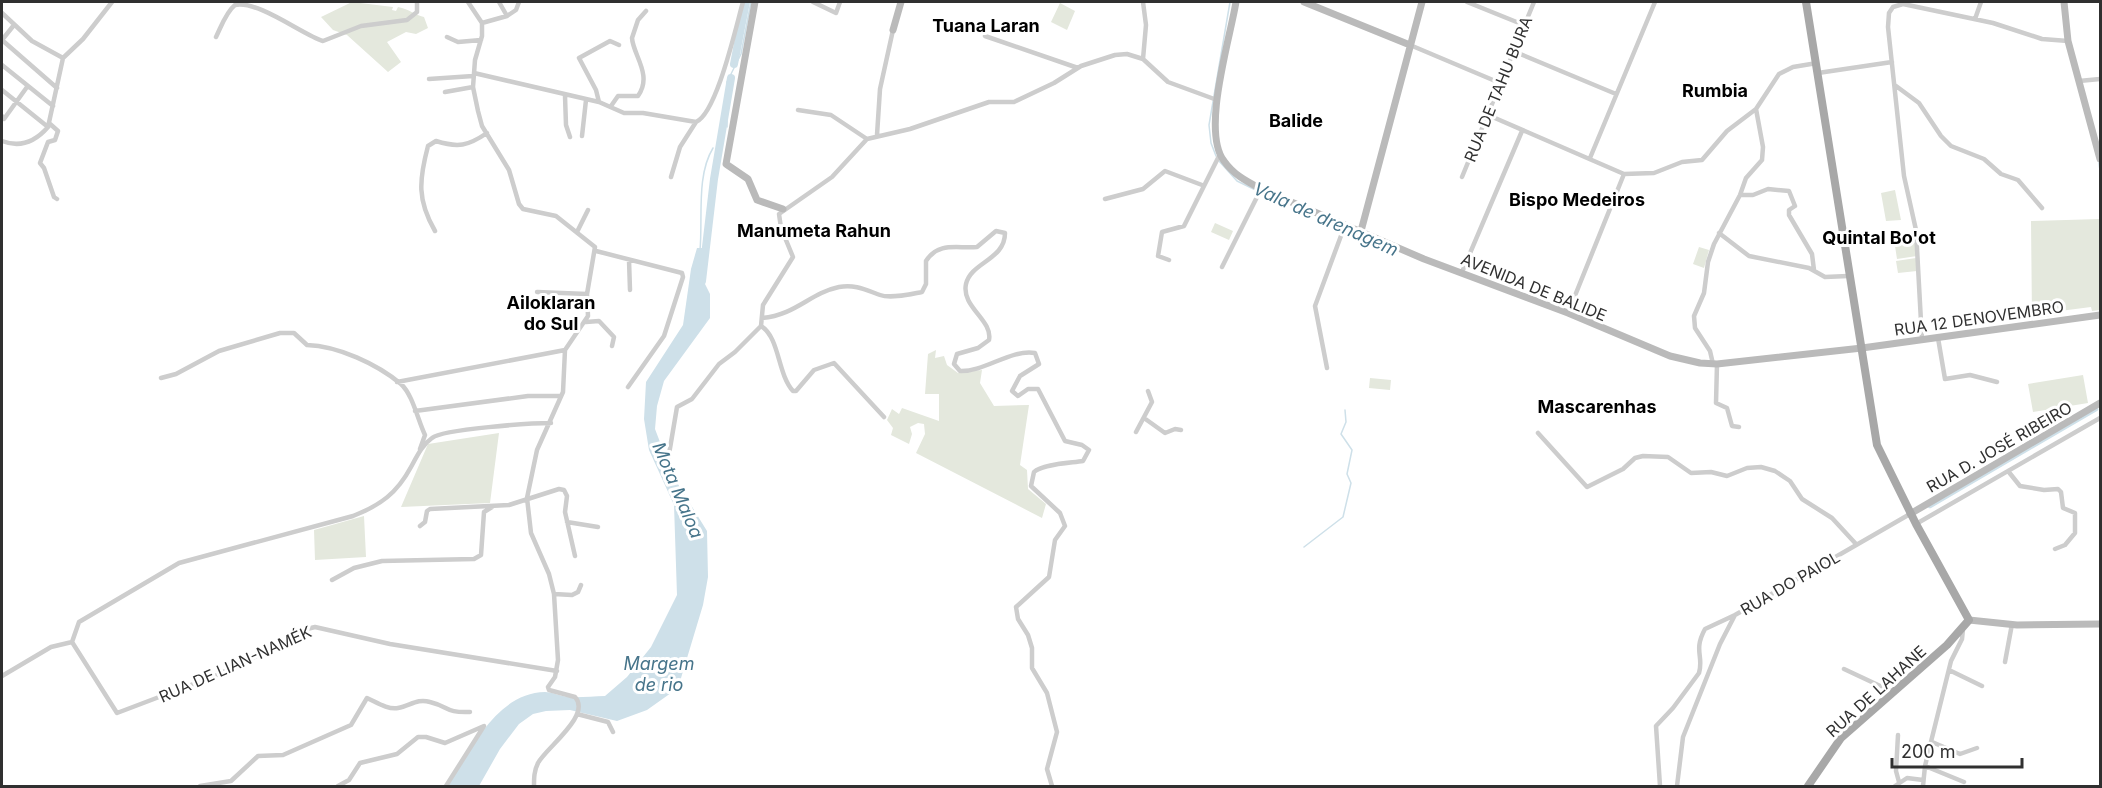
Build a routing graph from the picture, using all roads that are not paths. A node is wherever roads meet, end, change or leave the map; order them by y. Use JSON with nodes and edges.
{"nodes":[{"id":1,"x":112,"y":2,"type":"edge"},
{"id":2,"x":417,"y":2,"type":"edge"},
{"id":3,"x":468,"y":2,"type":"edge"},
{"id":4,"x":499,"y":2,"type":"edge"},
{"id":5,"x":519,"y":2,"type":"edge"},
{"id":6,"x":743,"y":2,"type":"edge"},
{"id":7,"x":755,"y":2,"type":"edge"},
{"id":8,"x":813,"y":2,"type":"edge"},
{"id":9,"x":840,"y":2,"type":"edge"},
{"id":10,"x":901,"y":2,"type":"edge"},
{"id":11,"x":1143,"y":2,"type":"edge"},
{"id":12,"x":1236,"y":2,"type":"edge"},
{"id":13,"x":1304,"y":2,"type":"edge"},
{"id":14,"x":1422,"y":2,"type":"edge"},
{"id":15,"x":1467,"y":2,"type":"edge"},
{"id":16,"x":1534,"y":2,"type":"edge"},
{"id":17,"x":1655,"y":2,"type":"edge"},
{"id":18,"x":1806,"y":2,"type":"edge"},
{"id":19,"x":1981,"y":2,"type":"edge"},
{"id":20,"x":2064,"y":2,"type":"edge"},
{"id":21,"x":646,"y":11,"type":"dead end"},
{"id":22,"x":2,"y":13,"type":"edge"},
{"id":23,"x":507,"y":16,"type":"junction"},
{"id":24,"x":1975,"y":19,"type":"junction"},
{"id":25,"x":482,"y":24,"type":"junction"},
{"id":26,"x":14,"y":25,"type":"junction"},
{"id":27,"x":1524,"y":25,"type":"junction"},
{"id":28,"x":893,"y":30,"type":"joint"},
{"id":29,"x":985,"y":36,"type":"dead end"},
{"id":30,"x":216,"y":37,"type":"dead end"},
{"id":31,"x":447,"y":37,"type":"dead end"},
{"id":32,"x":2,"y":40,"type":"edge"},
{"id":33,"x":481,"y":40,"type":"junction"},
{"id":34,"x":2066,"y":41,"type":"junction"},
{"id":35,"x":619,"y":45,"type":"dead end"},
{"id":36,"x":1410,"y":45,"type":"junction"},
{"id":37,"x":1513,"y":51,"type":"junction"},
{"id":38,"x":63,"y":58,"type":"junction"},
{"id":39,"x":1143,"y":59,"type":"junction"},
{"id":40,"x":1892,"y":62,"type":"junction"},
{"id":41,"x":1817,"y":63,"type":"junction"},
{"id":42,"x":2,"y":65,"type":"edge"},
{"id":43,"x":1078,"y":68,"type":"junction"},
{"id":44,"x":1818,"y":73,"type":"junction"},
{"id":45,"x":474,"y":75,"type":"junction"},
{"id":46,"x":429,"y":79,"type":"dead end"},
{"id":47,"x":2100,"y":79,"type":"edge"},
{"id":48,"x":2079,"y":81,"type":"junction"},
{"id":49,"x":1500,"y":82,"type":"junction"},
{"id":50,"x":1896,"y":86,"type":"junction"},
{"id":51,"x":27,"y":87,"type":"junction"},
{"id":52,"x":473,"y":87,"type":"junction"},
{"id":53,"x":57,"y":88,"type":"junction"},
{"id":54,"x":2,"y":90,"type":"edge"},
{"id":55,"x":446,"y":92,"type":"dead end"},
{"id":56,"x":1616,"y":94,"type":"junction"},
{"id":57,"x":565,"y":96,"type":"junction"},
{"id":58,"x":586,"y":100,"type":"junction"},
{"id":59,"x":1217,"y":100,"type":"junction"},
{"id":60,"x":16,"y":102,"type":"junction"},
{"id":61,"x":599,"y":102,"type":"junction"},
{"id":62,"x":53,"y":106,"type":"junction"},
{"id":63,"x":611,"y":106,"type":"junction"},
{"id":64,"x":1756,"y":109,"type":"junction"},
{"id":65,"x":798,"y":110,"type":"dead end"},
{"id":66,"x":1488,"y":115,"type":"junction"},
{"id":67,"x":2,"y":116,"type":"edge"},
{"id":68,"x":696,"y":122,"type":"junction"},
{"id":69,"x":48,"y":125,"type":"junction"},
{"id":70,"x":1522,"y":131,"type":"junction"},
{"id":71,"x":487,"y":133,"type":"junction"},
{"id":72,"x":877,"y":135,"type":"junction"},
{"id":73,"x":582,"y":136,"type":"dead end"},
{"id":74,"x":570,"y":137,"type":"dead end"},
{"id":75,"x":867,"y":139,"type":"junction"},
{"id":76,"x":2,"y":141,"type":"edge"},
{"id":77,"x":1220,"y":154,"type":"junction"},
{"id":78,"x":2100,"y":157,"type":"edge"},
{"id":79,"x":1590,"y":158,"type":"junction"},
{"id":80,"x":1624,"y":174,"type":"junction"},
{"id":81,"x":671,"y":177,"type":"dead end"},
{"id":82,"x":1462,"y":177,"type":"dead end"},
{"id":83,"x":1202,"y":185,"type":"junction"},
{"id":84,"x":1261,"y":189,"type":"junction"},
{"id":85,"x":1740,"y":195,"type":"junction"},
{"id":86,"x":57,"y":199,"type":"dead end"},
{"id":87,"x":1105,"y":199,"type":"dead end"},
{"id":88,"x":2042,"y":208,"type":"dead end"},
{"id":89,"x":783,"y":209,"type":"junction"},
{"id":90,"x":588,"y":210,"type":"dead end"},
{"id":91,"x":1344,"y":227,"type":"junction"},
{"id":92,"x":435,"y":231,"type":"dead end"},
{"id":93,"x":1361,"y":231,"type":"junction"},
{"id":94,"x":577,"y":232,"type":"junction"},
{"id":95,"x":1719,"y":233,"type":"junction"},
{"id":96,"x":596,"y":251,"type":"junction"},
{"id":97,"x":629,"y":260,"type":"junction"},
{"id":98,"x":1169,"y":260,"type":"dead end"},
{"id":99,"x":1222,"y":267,"type":"dead end"},
{"id":100,"x":1814,"y":270,"type":"junction"},
{"id":101,"x":1462,"y":272,"type":"junction"},
{"id":102,"x":1848,"y":276,"type":"dead end"},
{"id":103,"x":630,"y":290,"type":"dead end"},
{"id":104,"x":537,"y":292,"type":"dead end"},
{"id":105,"x":587,"y":294,"type":"junction"},
{"id":106,"x":1568,"y":313,"type":"junction"},
{"id":107,"x":2100,"y":315,"type":"edge"},
{"id":108,"x":762,"y":318,"type":"junction"},
{"id":109,"x":586,"y":322,"type":"junction"},
{"id":110,"x":760,"y":326,"type":"junction"},
{"id":111,"x":1938,"y":338,"type":"junction"},
{"id":112,"x":1922,"y":340,"type":"junction"},
{"id":113,"x":612,"y":346,"type":"dead end"},
{"id":114,"x":1862,"y":348,"type":"junction"},
{"id":115,"x":565,"y":350,"type":"junction"},
{"id":116,"x":1715,"y":364,"type":"junction"},
{"id":117,"x":1327,"y":368,"type":"dead end"},
{"id":118,"x":161,"y":378,"type":"dead end"},
{"id":119,"x":397,"y":382,"type":"junction"},
{"id":120,"x":1997,"y":382,"type":"dead end"},
{"id":121,"x":628,"y":387,"type":"dead end"},
{"id":122,"x":1148,"y":391,"type":"dead end"},
{"id":123,"x":561,"y":396,"type":"junction"},
{"id":124,"x":2100,"y":404,"type":"edge"},
{"id":125,"x":415,"y":411,"type":"junction"},
{"id":126,"x":884,"y":417,"type":"dead end"},
{"id":127,"x":1143,"y":418,"type":"junction"},
{"id":128,"x":2100,"y":418,"type":"edge"},
{"id":129,"x":551,"y":423,"type":"junction"},
{"id":130,"x":1739,"y":427,"type":"dead end"},
{"id":131,"x":1181,"y":430,"type":"dead end"},
{"id":132,"x":1136,"y":432,"type":"dead end"},
{"id":133,"x":1538,"y":433,"type":"dead end"},
{"id":134,"x":419,"y":452,"type":"junction"},
{"id":135,"x":668,"y":460,"type":"dead end"},
{"id":136,"x":2008,"y":471,"type":"junction"},
{"id":137,"x":527,"y":498,"type":"junction"},
{"id":138,"x":495,"y":506,"type":"junction"},
{"id":139,"x":1910,"y":514,"type":"junction"},
{"id":140,"x":567,"y":522,"type":"junction"},
{"id":141,"x":1916,"y":524,"type":"junction"},
{"id":142,"x":420,"y":526,"type":"dead end"},
{"id":143,"x":598,"y":527,"type":"dead end"},
{"id":144,"x":1857,"y":544,"type":"junction"},
{"id":145,"x":2055,"y":549,"type":"dead end"},
{"id":146,"x":575,"y":556,"type":"dead end"},
{"id":147,"x":332,"y":580,"type":"dead end"},
{"id":148,"x":581,"y":585,"type":"dead end"},
{"id":149,"x":554,"y":594,"type":"junction"},
{"id":150,"x":1735,"y":615,"type":"junction"},
{"id":151,"x":1970,"y":620,"type":"junction"},
{"id":152,"x":2012,"y":624,"type":"junction"},
{"id":153,"x":2100,"y":624,"type":"edge"},
{"id":154,"x":1963,"y":629,"type":"junction"},
{"id":155,"x":72,"y":642,"type":"junction"},
{"id":156,"x":2005,"y":662,"type":"dead end"},
{"id":157,"x":1844,"y":669,"type":"dead end"},
{"id":158,"x":1949,"y":670,"type":"junction"},
{"id":159,"x":557,"y":671,"type":"junction"},
{"id":160,"x":2,"y":676,"type":"edge"},
{"id":161,"x":1982,"y":686,"type":"dead end"},
{"id":162,"x":1893,"y":692,"type":"junction"},
{"id":163,"x":470,"y":712,"type":"dead end"},
{"id":164,"x":578,"y":714,"type":"junction"},
{"id":165,"x":613,"y":732,"type":"dead end"},
{"id":166,"x":1898,"y":735,"type":"dead end"},
{"id":167,"x":1932,"y":742,"type":"junction"},
{"id":168,"x":1977,"y":748,"type":"dead end"},
{"id":169,"x":1925,"y":766,"type":"junction"},
{"id":170,"x":1923,"y":780,"type":"junction"},
{"id":171,"x":1964,"y":782,"type":"dead end"},
{"id":172,"x":1897,"y":784,"type":"edge"},
{"id":173,"x":200,"y":786,"type":"edge"},
{"id":174,"x":338,"y":786,"type":"edge"},
{"id":175,"x":446,"y":786,"type":"edge"},
{"id":176,"x":534,"y":786,"type":"edge"},
{"id":177,"x":1052,"y":786,"type":"edge"},
{"id":178,"x":1660,"y":786,"type":"edge"},
{"id":179,"x":1678,"y":786,"type":"edge"},
{"id":180,"x":1808,"y":786,"type":"edge"},
{"id":181,"x":1923,"y":786,"type":"edge"}],
"edges":[{"from":1,"to":38,"type":"street"},
{"from":2,"to":30,"type":"street"},
{"from":3,"to":25,"type":"street"},
{"from":4,"to":23,"type":"street"},
{"from":5,"to":23,"type":"street"},
{"from":6,"to":68,"type":"street"},
{"from":7,"to":89,"type":"street"},
{"from":8,"to":9,"type":"street"},
{"from":10,"to":28,"type":"street"},
{"from":11,"to":39,"type":"street"},
{"from":12,"to":59,"type":"street"},
{"from":13,"to":36,"type":"street"},
{"from":14,"to":36,"type":"street"},
{"from":15,"to":27,"type":"street"},
{"from":16,"to":27,"type":"street","name":"RUA DE TAHU BURA"},
{"from":17,"to":56,"type":"street"},
{"from":18,"to":41,"type":"main road"},
{"from":19,"to":24,"type":"street"},
{"from":20,"to":34,"type":"street"},
{"from":21,"to":63,"type":"street"},
{"from":22,"to":26,"type":"street"},
{"from":23,"to":25,"type":"street"},
{"from":24,"to":34,"type":"street"},
{"from":24,"to":40,"type":"street"},
{"from":25,"to":33,"type":"street"},
{"from":26,"to":32,"type":"street"},
{"from":26,"to":38,"type":"street"},
{"from":27,"to":37,"type":"street","name":"RUA DE TAHU BURA"},
{"from":28,"to":72,"type":"street"},
{"from":29,"to":43,"type":"street"},
{"from":31,"to":33,"type":"street"},
{"from":32,"to":53,"type":"street"},
{"from":33,"to":45,"type":"street"},
{"from":34,"to":48,"type":"street"},
{"from":35,"to":61,"type":"street"},
{"from":36,"to":49,"type":"street"},
{"from":36,"to":93,"type":"street"},
{"from":37,"to":49,"type":"street","name":"RUA DE TAHU BURA"},
{"from":37,"to":56,"type":"street"},
{"from":38,"to":53,"type":"street"},
{"from":39,"to":43,"type":"street"},
{"from":39,"to":59,"type":"street"},
{"from":40,"to":44,"type":"street"},
{"from":40,"to":50,"type":"street"},
{"from":41,"to":44,"type":"main road"},
{"from":41,"to":64,"type":"street"},
{"from":42,"to":51,"type":"street"},
{"from":43,"to":72,"type":"street"},
{"from":44,"to":114,"type":"main road"},
{"from":45,"to":46,"type":"street"},
{"from":45,"to":52,"type":"street"},
{"from":45,"to":57,"type":"street"},
{"from":47,"to":48,"type":"street"},
{"from":48,"to":78,"type":"street"},
{"from":49,"to":66,"type":"street","name":"RUA DE TAHU BURA"},
{"from":50,"to":88,"type":"street"},
{"from":50,"to":112,"type":"street"},
{"from":51,"to":60,"type":"street"},
{"from":51,"to":62,"type":"street"},
{"from":52,"to":55,"type":"street"},
{"from":52,"to":71,"type":"street"},
{"from":53,"to":62,"type":"street"},
{"from":54,"to":60,"type":"street"},
{"from":56,"to":79,"type":"street"},
{"from":57,"to":58,"type":"street"},
{"from":57,"to":74,"type":"street"},
{"from":58,"to":61,"type":"street"},
{"from":58,"to":73,"type":"street"},
{"from":59,"to":77,"type":"street"},
{"from":60,"to":67,"type":"street"},
{"from":60,"to":69,"type":"street"},
{"from":61,"to":63,"type":"street"},
{"from":62,"to":69,"type":"street"},
{"from":63,"to":68,"type":"street"},
{"from":64,"to":80,"type":"street"},
{"from":64,"to":85,"type":"street"},
{"from":65,"to":75,"type":"street"},
{"from":66,"to":70,"type":"street"},
{"from":66,"to":82,"type":"street","name":"RUA DE TAHU BURA"},
{"from":68,"to":81,"type":"street"},
{"from":69,"to":76,"type":"street"},
{"from":69,"to":86,"type":"street"},
{"from":70,"to":79,"type":"street"},
{"from":70,"to":101,"type":"street"},
{"from":71,"to":92,"type":"street"},
{"from":71,"to":94,"type":"street"},
{"from":72,"to":75,"type":"street"},
{"from":75,"to":89,"type":"street"},
{"from":77,"to":83,"type":"street"},
{"from":77,"to":84,"type":"street","name":"AVENIDA DE BALIDE"},
{"from":79,"to":80,"type":"street"},
{"from":80,"to":106,"type":"street"},
{"from":83,"to":87,"type":"street"},
{"from":83,"to":98,"type":"street"},
{"from":84,"to":91,"type":"street","name":"AVENIDA DE BALIDE"},
{"from":84,"to":99,"type":"street"},
{"from":85,"to":95,"type":"street"},
{"from":85,"to":100,"type":"street"},
{"from":89,"to":108,"type":"street"},
{"from":90,"to":94,"type":"street"},
{"from":91,"to":93,"type":"street","name":"AVENIDA DE BALIDE"},
{"from":91,"to":117,"type":"street"},
{"from":93,"to":101,"type":"street","name":"AVENIDA DE BALIDE"},
{"from":94,"to":96,"type":"street"},
{"from":95,"to":100,"type":"street"},
{"from":95,"to":116,"type":"street"},
{"from":96,"to":97,"type":"street"},
{"from":96,"to":105,"type":"street"},
{"from":97,"to":103,"type":"street"},
{"from":97,"to":121,"type":"street"},
{"from":100,"to":102,"type":"street"},
{"from":101,"to":106,"type":"street","name":"AVENIDA DE BALIDE"},
{"from":104,"to":105,"type":"street"},
{"from":105,"to":109,"type":"street"},
{"from":106,"to":116,"type":"street","name":"AVENIDA DE BALIDE"},
{"from":107,"to":111,"type":"street","name":"RUA 12 DENOVEMBRO"},
{"from":108,"to":110,"type":"street"},
{"from":108,"to":177,"type":"street"},
{"from":109,"to":113,"type":"street"},
{"from":109,"to":115,"type":"street"},
{"from":110,"to":126,"type":"street"},
{"from":110,"to":135,"type":"street"},
{"from":111,"to":112,"type":"street","name":"RUA 12 DENOVEMBRO"},
{"from":111,"to":120,"type":"street"},
{"from":112,"to":114,"type":"street","name":"RUA 12 DENOVEMBRO"},
{"from":114,"to":116,"type":"street","name":"AVENIDA DE BALIDE"},
{"from":114,"to":139,"type":"main road"},
{"from":115,"to":119,"type":"street"},
{"from":115,"to":123,"type":"street"},
{"from":116,"to":130,"type":"street"},
{"from":118,"to":119,"type":"street"},
{"from":119,"to":125,"type":"street"},
{"from":122,"to":127,"type":"street"},
{"from":123,"to":125,"type":"street"},
{"from":123,"to":129,"type":"street"},
{"from":124,"to":139,"type":"street","name":"RUA D. JOSÉ RIBEIRO"},
{"from":125,"to":134,"type":"street"},
{"from":127,"to":131,"type":"street"},
{"from":127,"to":132,"type":"street"},
{"from":128,"to":136,"type":"street"},
{"from":129,"to":134,"type":"street"},
{"from":129,"to":137,"type":"street"},
{"from":133,"to":144,"type":"street"},
{"from":134,"to":155,"type":"street"},
{"from":136,"to":141,"type":"street"},
{"from":136,"to":145,"type":"street"},
{"from":137,"to":138,"type":"street"},
{"from":137,"to":140,"type":"street"},
{"from":137,"to":149,"type":"street"},
{"from":138,"to":142,"type":"street"},
{"from":138,"to":147,"type":"street"},
{"from":139,"to":141,"type":"main road"},
{"from":139,"to":144,"type":"street","name":"RUA DO PAIOL"},
{"from":140,"to":143,"type":"street"},
{"from":140,"to":146,"type":"street"},
{"from":141,"to":151,"type":"main road"},
{"from":144,"to":150,"type":"street","name":"RUA DO PAIOL"},
{"from":148,"to":149,"type":"street"},
{"from":149,"to":159,"type":"street"},
{"from":150,"to":178,"type":"street"},
{"from":150,"to":179,"type":"street","name":"RUA DO PAIOL"},
{"from":151,"to":152,"type":"street"},
{"from":151,"to":154,"type":"main road","name":"RUA DE LAHANE"},
{"from":152,"to":153,"type":"street"},
{"from":152,"to":156,"type":"street"},
{"from":154,"to":158,"type":"street"},
{"from":154,"to":162,"type":"main road","name":"RUA DE LAHANE"},
{"from":155,"to":159,"type":"street","name":"RUA DE LIAN-NAMÉK"},
{"from":155,"to":160,"type":"street"},
{"from":157,"to":162,"type":"street"},
{"from":158,"to":161,"type":"street"},
{"from":158,"to":167,"type":"street"},
{"from":159,"to":164,"type":"street"},
{"from":162,"to":180,"type":"main road","name":"RUA DE LAHANE"},
{"from":163,"to":173,"type":"street"},
{"from":164,"to":165,"type":"street"},
{"from":164,"to":176,"type":"street"},
{"from":166,"to":172,"type":"street"},
{"from":167,"to":168,"type":"street"},
{"from":167,"to":169,"type":"street"},
{"from":169,"to":170,"type":"street"},
{"from":169,"to":171,"type":"street"},
{"from":170,"to":172,"type":"street"},
{"from":170,"to":181,"type":"street"},
{"from":174,"to":175,"type":"street"}]}
